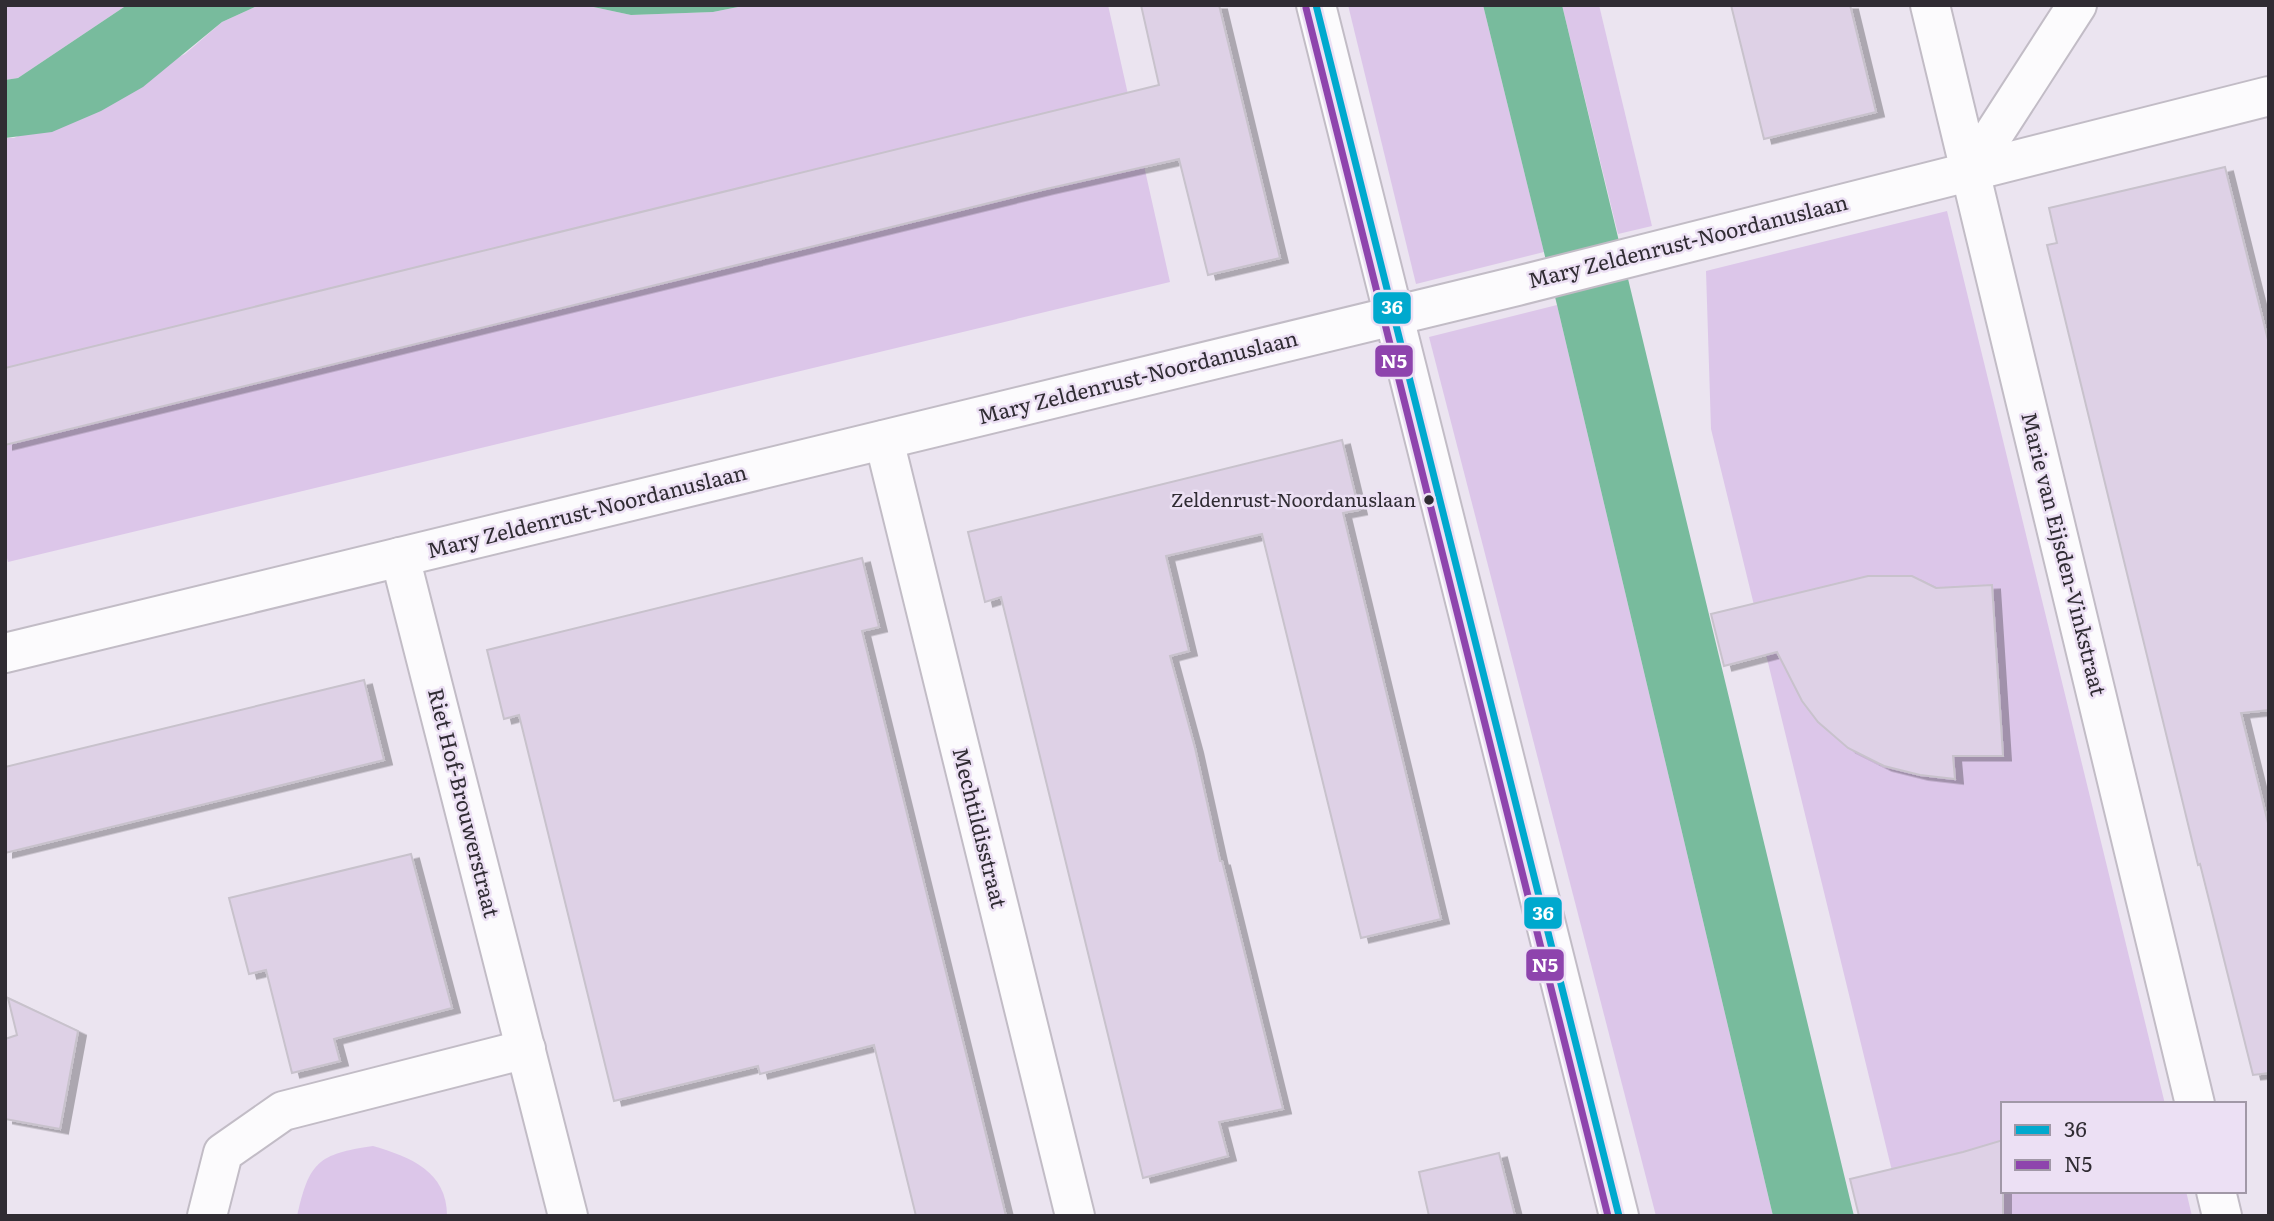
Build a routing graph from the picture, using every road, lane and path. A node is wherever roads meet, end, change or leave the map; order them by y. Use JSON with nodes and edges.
{"nodes":[{"id":1,"x":1316,"y":5,"type":"edge"},
{"id":2,"x":1930,"y":5,"type":"edge"},
{"id":3,"x":2077,"y":5,"type":"edge"},
{"id":4,"x":2269,"y":96,"type":"edge"},
{"id":5,"x":1970,"y":170,"type":"junction"},
{"id":6,"x":1393,"y":316,"type":"junction"},
{"id":7,"x":884,"y":440,"type":"junction"},
{"id":8,"x":400,"y":557,"type":"junction"},
{"id":9,"x":5,"y":653,"type":"edge"},
{"id":10,"x":526,"y":1049,"type":"junction"},
{"id":11,"x":2195,"y":1102,"type":"edge"},
{"id":12,"x":2216,"y":1193,"type":"edge"},
{"id":13,"x":207,"y":1216,"type":"edge"},
{"id":14,"x":568,"y":1216,"type":"edge"},
{"id":15,"x":1075,"y":1216,"type":"edge"},
{"id":16,"x":1619,"y":1216,"type":"edge"},
{"id":17,"x":2222,"y":1216,"type":"edge"}],
"edges":[{"from":1,"to":6,"type":"street"},
{"from":2,"to":5,"type":"street","name":"Marie van Eijsden-Vinkstraat"},
{"from":3,"to":5,"type":"street"},
{"from":4,"to":5,"type":"street","name":"Mary Zeldenrust-Noordanuslaan"},
{"from":5,"to":6,"type":"street","name":"Mary Zeldenrust-Noordanuslaan"},
{"from":5,"to":11,"type":"street","name":"Marie van Eijsden-Vinkstraat"},
{"from":6,"to":7,"type":"street","name":"Mary Zeldenrust-Noordanuslaan"},
{"from":6,"to":16,"type":"street"},
{"from":7,"to":8,"type":"street","name":"Mary Zeldenrust-Noordanuslaan"},
{"from":7,"to":15,"type":"street","name":"Mechtildisstraat"},
{"from":8,"to":9,"type":"street","name":"Mary Zeldenrust-Noordanuslaan"},
{"from":8,"to":10,"type":"street","name":"Riet Hof-Brouwerstraat"},
{"from":10,"to":13,"type":"street"},
{"from":10,"to":14,"type":"street","name":"Riet Hof-Brouwerstraat"},
{"from":12,"to":17,"type":"street"}]}
